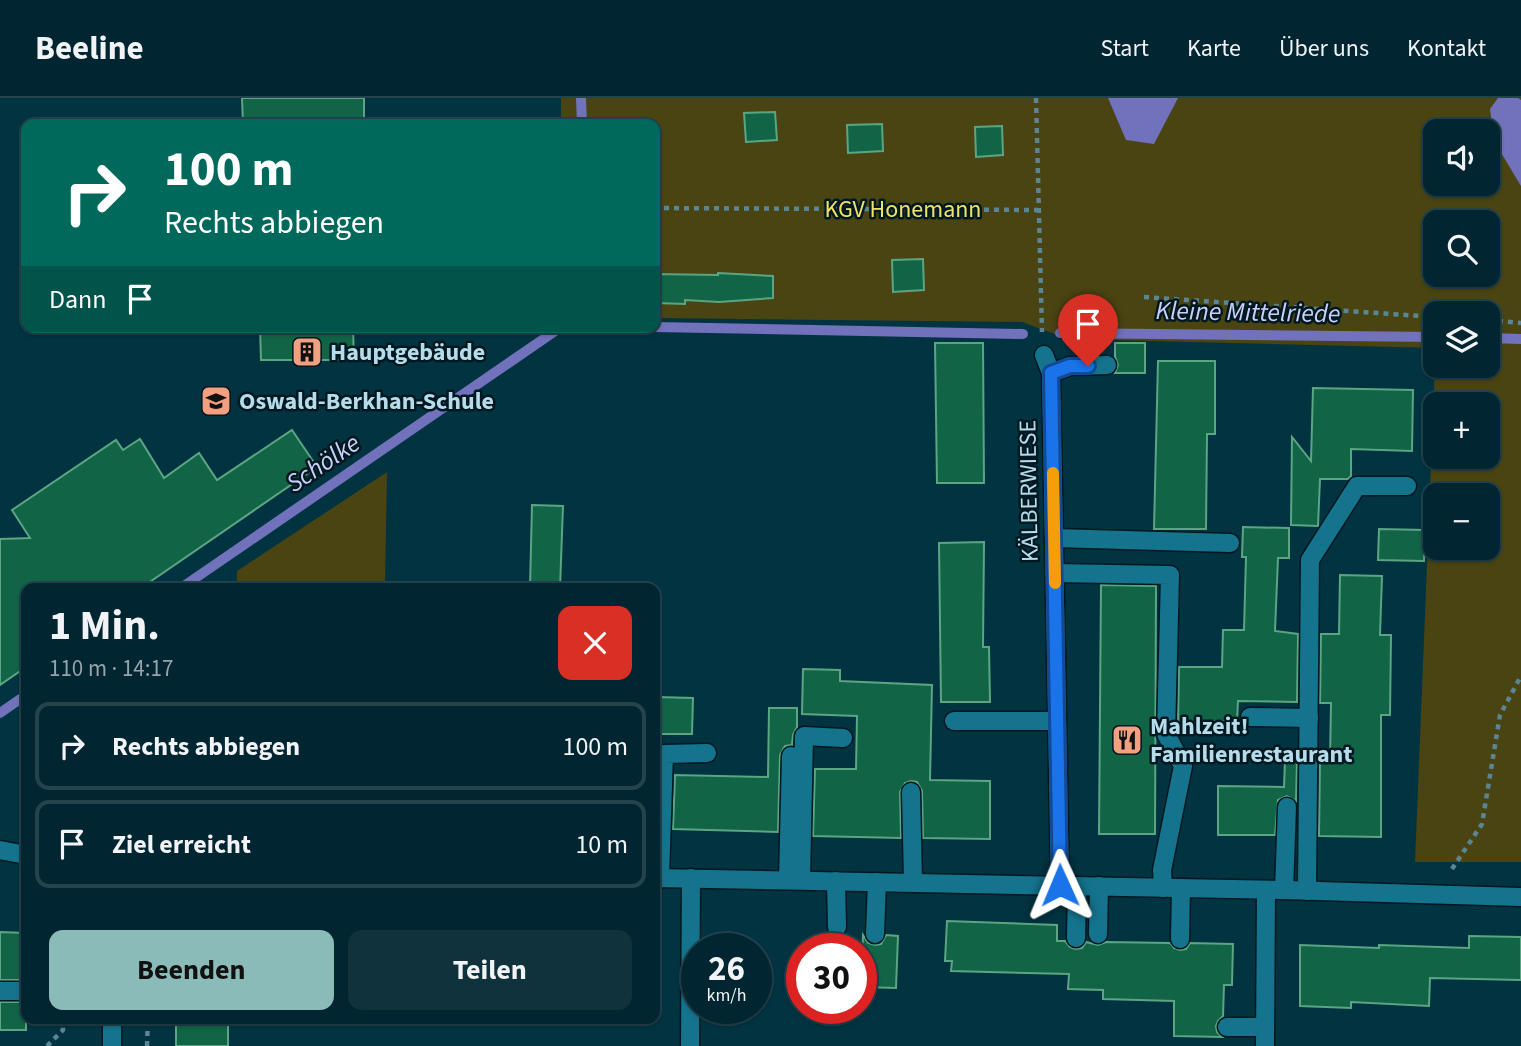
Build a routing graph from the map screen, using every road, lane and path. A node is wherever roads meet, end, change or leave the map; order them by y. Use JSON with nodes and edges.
{"nodes":[{"id":1,"x":1036,"y":98,"type":"edge"},
{"id":2,"x":660,"y":208,"type":"edge"},
{"id":3,"x":1038,"y":210,"type":"junction"},
{"id":4,"x":1144,"y":297,"type":"dead end"},
{"id":5,"x":1423,"y":316,"type":"edge"},
{"id":6,"x":1500,"y":321,"type":"edge"},
{"id":7,"x":1521,"y":323,"type":"edge"},
{"id":8,"x":1044,"y":355,"type":"joint"},
{"id":9,"x":1107,"y":365,"type":"dead end"},
{"id":10,"x":1051,"y":373,"type":"junction"},
{"id":11,"x":1407,"y":486,"type":"dead end"},
{"id":12,"x":1054,"y":538,"type":"junction"},
{"id":13,"x":1230,"y":542,"type":"dead end"},
{"id":14,"x":1055,"y":573,"type":"junction"},
{"id":15,"x":1521,"y":676,"type":"edge"},
{"id":16,"x":1250,"y":717,"type":"dead end"},
{"id":17,"x":1309,"y":718,"type":"junction"},
{"id":18,"x":954,"y":721,"type":"dead end"},
{"id":19,"x":1057,"y":721,"type":"junction"},
{"id":20,"x":843,"y":738,"type":"dead end"},
{"id":21,"x":706,"y":753,"type":"dead end"},
{"id":22,"x":791,"y":756,"type":"dead end"},
{"id":23,"x":911,"y":792,"type":"dead end"},
{"id":24,"x":1287,"y":807,"type":"dead end"},
{"id":25,"x":660,"y":825,"type":"edge"},
{"id":26,"x":0,"y":850,"type":"edge"},
{"id":27,"x":21,"y":854,"type":"edge"},
{"id":28,"x":1450,"y":873,"type":"dead end"},
{"id":29,"x":660,"y":878,"type":"edge"},
{"id":30,"x":691,"y":878,"type":"junction"},
{"id":31,"x":795,"y":880,"type":"junction"},
{"id":32,"x":836,"y":881,"type":"junction"},
{"id":33,"x":877,"y":882,"type":"junction"},
{"id":34,"x":913,"y":882,"type":"junction"},
{"id":35,"x":1069,"y":885,"type":"junction"},
{"id":36,"x":1099,"y":886,"type":"junction"},
{"id":37,"x":1172,"y":888,"type":"junction"},
{"id":38,"x":1275,"y":890,"type":"junction"},
{"id":39,"x":1307,"y":891,"type":"junction"},
{"id":40,"x":1521,"y":897,"type":"edge"},
{"id":41,"x":837,"y":927,"type":"dead end"},
{"id":42,"x":875,"y":933,"type":"edge"},
{"id":43,"x":1098,"y":934,"type":"dead end"},
{"id":44,"x":1076,"y":938,"type":"dead end"},
{"id":45,"x":1180,"y":939,"type":"dead end"},
{"id":46,"x":0,"y":991,"type":"edge"},
{"id":47,"x":21,"y":991,"type":"edge"},
{"id":48,"x":63,"y":1024,"type":"edge"},
{"id":49,"x":112,"y":1024,"type":"edge"},
{"id":50,"x":148,"y":1024,"type":"edge"},
{"id":51,"x":1227,"y":1027,"type":"dead end"},
{"id":52,"x":1265,"y":1027,"type":"junction"},
{"id":53,"x":47,"y":1046,"type":"edge"},
{"id":54,"x":112,"y":1046,"type":"edge"},
{"id":55,"x":148,"y":1046,"type":"edge"},
{"id":56,"x":690,"y":1046,"type":"edge"},
{"id":57,"x":1265,"y":1046,"type":"edge"}],
"edges":[{"from":1,"to":3,"type":"path"},
{"from":2,"to":3,"type":"path"},
{"from":3,"to":8,"type":"path"},
{"from":4,"to":5,"type":"path"},
{"from":6,"to":7,"type":"path"},
{"from":8,"to":10,"type":"street","name":"KÄLBERWIESE"},
{"from":9,"to":10,"type":"street"},
{"from":10,"to":12,"type":"street","name":"KÄLBERWIESE"},
{"from":11,"to":17,"type":"street"},
{"from":12,"to":13,"type":"street"},
{"from":12,"to":14,"type":"street","name":"KÄLBERWIESE"},
{"from":14,"to":19,"type":"street","name":"KÄLBERWIESE"},
{"from":14,"to":37,"type":"street"},
{"from":15,"to":28,"type":"path"},
{"from":16,"to":17,"type":"street"},
{"from":17,"to":39,"type":"street"},
{"from":18,"to":19,"type":"street"},
{"from":19,"to":35,"type":"street","name":"KÄLBERWIESE"},
{"from":20,"to":31,"type":"street"},
{"from":21,"to":25,"type":"street"},
{"from":22,"to":31,"type":"street"},
{"from":23,"to":34,"type":"street"},
{"from":24,"to":38,"type":"street"},
{"from":26,"to":27,"type":"street"},
{"from":29,"to":30,"type":"street"},
{"from":30,"to":31,"type":"street"},
{"from":30,"to":56,"type":"street"},
{"from":31,"to":32,"type":"street"},
{"from":32,"to":33,"type":"street"},
{"from":32,"to":41,"type":"street"},
{"from":33,"to":34,"type":"street"},
{"from":33,"to":42,"type":"street"},
{"from":34,"to":35,"type":"street"},
{"from":35,"to":36,"type":"street"},
{"from":35,"to":44,"type":"street","name":"KÄLBERWIESE"},
{"from":36,"to":37,"type":"street"},
{"from":36,"to":43,"type":"street"},
{"from":37,"to":38,"type":"street"},
{"from":37,"to":45,"type":"street"},
{"from":38,"to":39,"type":"street"},
{"from":38,"to":52,"type":"street"},
{"from":39,"to":40,"type":"street"},
{"from":46,"to":47,"type":"street"},
{"from":48,"to":53,"type":"path"},
{"from":49,"to":54,"type":"street"},
{"from":50,"to":55,"type":"path"},
{"from":51,"to":52,"type":"street"},
{"from":52,"to":57,"type":"street"}]}
